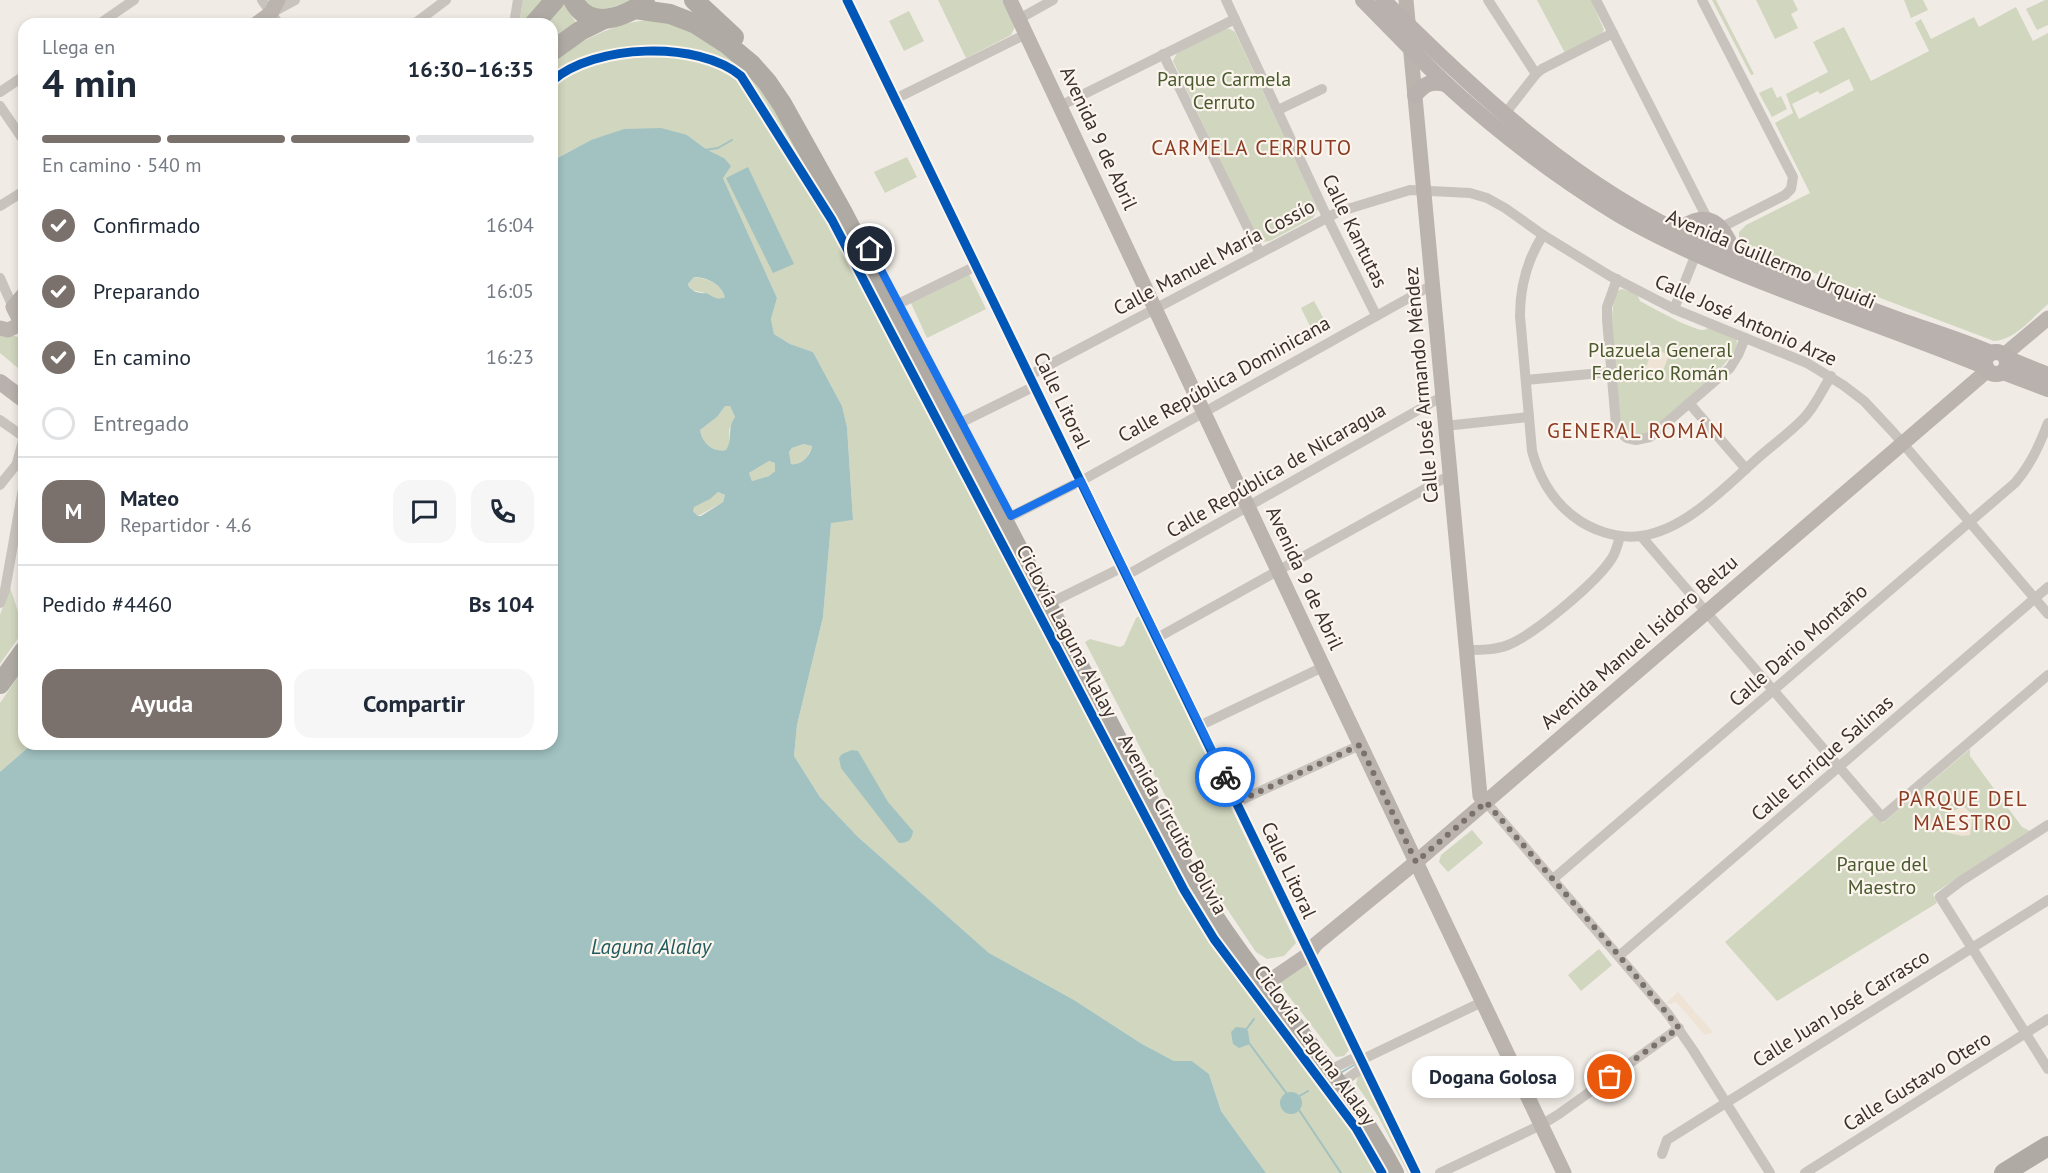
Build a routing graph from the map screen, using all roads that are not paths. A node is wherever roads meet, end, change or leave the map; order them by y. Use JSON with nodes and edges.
{"nodes":[{"id":1,"x":134,"y":0,"type":"edge"},
{"id":2,"x":262,"y":0,"type":"edge"},
{"id":3,"x":295,"y":0,"type":"edge"},
{"id":4,"x":446,"y":0,"type":"edge"},
{"id":5,"x":518,"y":0,"type":"edge"},
{"id":6,"x":555,"y":0,"type":"edge"},
{"id":7,"x":573,"y":0,"type":"edge"},
{"id":8,"x":694,"y":0,"type":"edge"},
{"id":9,"x":847,"y":0,"type":"edge"},
{"id":10,"x":1010,"y":0,"type":"edge"},
{"id":11,"x":1053,"y":0,"type":"edge"},
{"id":12,"x":1226,"y":0,"type":"edge"},
{"id":13,"x":1363,"y":0,"type":"edge"},
{"id":14,"x":1383,"y":0,"type":"edge"},
{"id":15,"x":1406,"y":0,"type":"edge"},
{"id":16,"x":1488,"y":0,"type":"edge"},
{"id":17,"x":1596,"y":0,"type":"edge"},
{"id":18,"x":1702,"y":0,"type":"edge"},
{"id":19,"x":432,"y":4,"type":"edge"},
{"id":20,"x":642,"y":5,"type":"edge"},
{"id":21,"x":276,"y":12,"type":"edge"},
{"id":22,"x":112,"y":18,"type":"edge"},
{"id":23,"x":419,"y":18,"type":"edge"},
{"id":24,"x":515,"y":18,"type":"edge"},
{"id":25,"x":539,"y":18,"type":"edge"},
{"id":26,"x":1019,"y":19,"type":"junction"},
{"id":27,"x":1235,"y":19,"type":"junction"},
{"id":28,"x":602,"y":20,"type":"junction"},
{"id":29,"x":1408,"y":25,"type":"junction"},
{"id":30,"x":1613,"y":33,"type":"junction"},
{"id":31,"x":1026,"y":34,"type":"junction"},
{"id":32,"x":558,"y":47,"type":"edge"},
{"id":33,"x":1411,"y":48,"type":"junction"},
{"id":34,"x":1163,"y":54,"type":"junction"},
{"id":35,"x":1536,"y":74,"type":"junction"},
{"id":36,"x":18,"y":80,"type":"edge"},
{"id":37,"x":1446,"y":84,"type":"junction"},
{"id":38,"x":1322,"y":89,"type":"dead end"},
{"id":39,"x":0,"y":92,"type":"edge"},
{"id":40,"x":1415,"y":95,"type":"junction"},
{"id":41,"x":895,"y":99,"type":"junction"},
{"id":42,"x":0,"y":106,"type":"edge"},
{"id":43,"x":1060,"y":106,"type":"junction"},
{"id":44,"x":1278,"y":110,"type":"junction"},
{"id":45,"x":1504,"y":116,"type":"junction"},
{"id":46,"x":18,"y":132,"type":"edge"},
{"id":47,"x":1423,"y":189,"type":"junction"},
{"id":48,"x":18,"y":194,"type":"edge"},
{"id":49,"x":0,"y":206,"type":"edge"},
{"id":50,"x":1327,"y":216,"type":"junction"},
{"id":51,"x":1714,"y":224,"type":"junction"},
{"id":52,"x":1680,"y":232,"type":"junction"},
{"id":53,"x":1542,"y":235,"type":"junction"},
{"id":54,"x":1260,"y":253,"type":"junction"},
{"id":55,"x":1696,"y":254,"type":"junction"},
{"id":56,"x":1738,"y":257,"type":"junction"},
{"id":57,"x":976,"y":266,"type":"junction"},
{"id":58,"x":0,"y":278,"type":"edge"},
{"id":59,"x":1617,"y":279,"type":"junction"},
{"id":60,"x":1432,"y":285,"type":"junction"},
{"id":61,"x":18,"y":302,"type":"edge"},
{"id":62,"x":895,"y":306,"type":"junction"},
{"id":63,"x":13,"y":308,"type":"junction"},
{"id":64,"x":1156,"y":309,"type":"junction"},
{"id":65,"x":1674,"y":309,"type":"junction"},
{"id":66,"x":1376,"y":315,"type":"junction"},
{"id":67,"x":2048,"y":318,"type":"edge"},
{"id":68,"x":18,"y":319,"type":"edge"},
{"id":69,"x":0,"y":328,"type":"edge"},
{"id":70,"x":18,"y":328,"type":"edge"},
{"id":71,"x":1745,"y":338,"type":"junction"},
{"id":72,"x":1996,"y":362,"type":"junction"},
{"id":73,"x":0,"y":369,"type":"edge"},
{"id":74,"x":1611,"y":372,"type":"junction"},
{"id":75,"x":1030,"y":375,"type":"junction"},
{"id":76,"x":2048,"y":375,"type":"edge"},
{"id":77,"x":1831,"y":376,"type":"junction"},
{"id":78,"x":1526,"y":380,"type":"junction"},
{"id":79,"x":0,"y":382,"type":"edge"},
{"id":80,"x":18,"y":382,"type":"edge"},
{"id":81,"x":1035,"y":386,"type":"junction"},
{"id":82,"x":2048,"y":389,"type":"edge"},
{"id":83,"x":18,"y":396,"type":"edge"},
{"id":84,"x":1443,"y":396,"type":"junction"},
{"id":85,"x":1689,"y":403,"type":"junction"},
{"id":86,"x":1204,"y":411,"type":"junction"},
{"id":87,"x":1529,"y":417,"type":"junction"},
{"id":88,"x":0,"y":420,"type":"edge"},
{"id":89,"x":2048,"y":423,"type":"edge"},
{"id":90,"x":957,"y":424,"type":"junction"},
{"id":91,"x":1445,"y":426,"type":"junction"},
{"id":92,"x":18,"y":433,"type":"edge"},
{"id":93,"x":1903,"y":443,"type":"junction"},
{"id":94,"x":18,"y":466,"type":"edge"},
{"id":95,"x":1746,"y":469,"type":"junction"},
{"id":96,"x":1450,"y":476,"type":"junction"},
{"id":97,"x":1081,"y":481,"type":"junction"},
{"id":98,"x":0,"y":485,"type":"edge"},
{"id":99,"x":1248,"y":506,"type":"junction"},
{"id":100,"x":18,"y":517,"type":"edge"},
{"id":101,"x":1006,"y":519,"type":"junction"},
{"id":102,"x":1969,"y":521,"type":"junction"},
{"id":103,"x":1641,"y":536,"type":"junction"},
{"id":104,"x":1620,"y":537,"type":"junction"},
{"id":105,"x":1125,"y":571,"type":"junction"},
{"id":106,"x":1278,"y":571,"type":"junction"},
{"id":107,"x":2048,"y":587,"type":"edge"},
{"id":108,"x":2035,"y":598,"type":"junction"},
{"id":109,"x":0,"y":603,"type":"edge"},
{"id":110,"x":1050,"y":603,"type":"junction"},
{"id":111,"x":1706,"y":612,"type":"junction"},
{"id":112,"x":2048,"y":614,"type":"edge"},
{"id":113,"x":1157,"y":638,"type":"junction"},
{"id":114,"x":1467,"y":650,"type":"junction"},
{"id":115,"x":18,"y":659,"type":"edge"},
{"id":116,"x":1323,"y":667,"type":"junction"},
{"id":117,"x":2048,"y":675,"type":"edge"},
{"id":118,"x":0,"y":684,"type":"edge"},
{"id":119,"x":1773,"y":690,"type":"junction"},
{"id":120,"x":1199,"y":726,"type":"junction"},
{"id":121,"x":1360,"y":745,"type":"junction"},
{"id":122,"x":1478,"y":765,"type":"junction"},
{"id":123,"x":1839,"y":767,"type":"junction"},
{"id":124,"x":1508,"y":783,"type":"junction"},
{"id":125,"x":1237,"y":802,"type":"junction"},
{"id":126,"x":1486,"y":802,"type":"junction"},
{"id":127,"x":2048,"y":825,"type":"edge"},
{"id":128,"x":1416,"y":862,"type":"junction"},
{"id":129,"x":1553,"y":879,"type":"junction"},
{"id":130,"x":2048,"y":900,"type":"edge"},
{"id":131,"x":1973,"y":947,"type":"junction"},
{"id":132,"x":1310,"y":948,"type":"junction"},
{"id":133,"x":1619,"y":956,"type":"junction"},
{"id":134,"x":1263,"y":980,"type":"junction"},
{"id":135,"x":1482,"y":1002,"type":"junction"},
{"id":136,"x":2048,"y":1020,"type":"edge"},
{"id":137,"x":1679,"y":1028,"type":"junction"},
{"id":138,"x":2026,"y":1034,"type":"junction"},
{"id":139,"x":1361,"y":1060,"type":"junction"},
{"id":140,"x":2048,"y":1068,"type":"edge"},
{"id":141,"x":1337,"y":1076,"type":"junction"},
{"id":142,"x":1726,"y":1102,"type":"junction"},
{"id":143,"x":1541,"y":1125,"type":"junction"},
{"id":144,"x":2048,"y":1146,"type":"edge"},
{"id":145,"x":1662,"y":1154,"type":"dead end"},
{"id":146,"x":1394,"y":1173,"type":"edge"},
{"id":147,"x":1403,"y":1173,"type":"edge"},
{"id":148,"x":1416,"y":1173,"type":"edge"},
{"id":149,"x":1440,"y":1173,"type":"edge"},
{"id":150,"x":1564,"y":1173,"type":"edge"},
{"id":151,"x":1770,"y":1173,"type":"edge"},
{"id":152,"x":1805,"y":1173,"type":"edge"},
{"id":153,"x":2004,"y":1173,"type":"edge"}],
"edges":[{"from":1,"to":22,"type":"street"},
{"from":2,"to":21,"type":"street"},
{"from":3,"to":21,"type":"street"},
{"from":4,"to":19,"type":"street"},
{"from":5,"to":24,"type":"street"},
{"from":6,"to":25,"type":"highway"},
{"from":7,"to":28,"type":"highway"},
{"from":8,"to":62,"type":"highway","name":"Avenida Circuito Bolivia"},
{"from":9,"to":41,"type":"street","name":"Calle Litoral"},
{"from":10,"to":26,"type":"main road","name":"Avenida 9 de Abril"},
{"from":11,"to":26,"type":"street"},
{"from":12,"to":27,"type":"street","name":"Calle Kantutas"},
{"from":13,"to":33,"type":"main road","name":"Avenida Guillermo Urquidi"},
{"from":14,"to":29,"type":"main road","name":"Avenida Guillermo Urquidi"},
{"from":15,"to":29,"type":"main road","name":"Calle José Armando Méndez"},
{"from":16,"to":35,"type":"street"},
{"from":17,"to":30,"type":"street"},
{"from":18,"to":51,"type":"street"},
{"from":19,"to":23,"type":"street"},
{"from":20,"to":28,"type":"highway"},
{"from":20,"to":62,"type":"highway","name":"Avenida Circuito Bolivia"},
{"from":26,"to":31,"type":"main road","name":"Avenida 9 de Abril"},
{"from":27,"to":34,"type":"street"},
{"from":27,"to":44,"type":"street","name":"Calle Kantutas"},
{"from":28,"to":32,"type":"highway"},
{"from":29,"to":33,"type":"main road","name":"Calle José Armando Méndez"},
{"from":29,"to":45,"type":"main road","name":"Avenida Guillermo Urquidi"},
{"from":30,"to":35,"type":"street"},
{"from":30,"to":51,"type":"street"},
{"from":31,"to":41,"type":"street"},
{"from":31,"to":43,"type":"main road","name":"Avenida 9 de Abril"},
{"from":33,"to":37,"type":"main road","name":"Avenida Guillermo Urquidi"},
{"from":33,"to":40,"type":"main road","name":"Calle José Armando Méndez"},
{"from":34,"to":43,"type":"street"},
{"from":34,"to":54,"type":"street"},
{"from":35,"to":45,"type":"street"},
{"from":36,"to":39,"type":"street"},
{"from":37,"to":40,"type":"main road"},
{"from":37,"to":55,"type":"main road","name":"Avenida Guillermo Urquidi"},
{"from":38,"to":44,"type":"street"},
{"from":40,"to":47,"type":"main road","name":"Calle José Armando Méndez"},
{"from":41,"to":57,"type":"street","name":"Calle Litoral"},
{"from":42,"to":46,"type":"street"},
{"from":43,"to":64,"type":"main road","name":"Avenida 9 de Abril"},
{"from":44,"to":50,"type":"street","name":"Calle Kantutas"},
{"from":45,"to":52,"type":"main road","name":"Avenida Guillermo Urquidi"},
{"from":47,"to":50,"type":"street","name":"Calle Manuel María Cossío"},
{"from":47,"to":53,"type":"street","name":"Calle José Antonio Arze"},
{"from":47,"to":60,"type":"main road","name":"Calle José Armando Méndez"},
{"from":48,"to":49,"type":"street"},
{"from":50,"to":54,"type":"street","name":"Calle Manuel María Cossío"},
{"from":50,"to":66,"type":"street","name":"Calle Kantutas"},
{"from":51,"to":52,"type":"main road"},
{"from":51,"to":56,"type":"main road"},
{"from":52,"to":56,"type":"main road","name":"Avenida Guillermo Urquidi"},
{"from":53,"to":59,"type":"street","name":"Calle José Antonio Arze"},
{"from":53,"to":78,"type":"street"},
{"from":54,"to":64,"type":"street","name":"Calle Manuel María Cossío"},
{"from":55,"to":65,"type":"street"},
{"from":55,"to":72,"type":"main road","name":"Avenida Guillermo Urquidi"},
{"from":56,"to":72,"type":"main road","name":"Avenida Guillermo Urquidi"},
{"from":57,"to":62,"type":"street"},
{"from":57,"to":75,"type":"street","name":"Calle Litoral"},
{"from":58,"to":63,"type":"street"},
{"from":59,"to":65,"type":"street","name":"Calle José Antonio Arze"},
{"from":59,"to":74,"type":"street"},
{"from":60,"to":66,"type":"street","name":"Calle República Dominicana"},
{"from":60,"to":84,"type":"main road","name":"Calle José Armando Méndez"},
{"from":61,"to":63,"type":"main road"},
{"from":62,"to":90,"type":"highway","name":"Avenida Circuito Bolivia"},
{"from":63,"to":68,"type":"main road"},
{"from":64,"to":75,"type":"street","name":"Calle Manuel María Cossío"},
{"from":64,"to":86,"type":"main road","name":"Avenida 9 de Abril"},
{"from":65,"to":71,"type":"street","name":"Calle José Antonio Arze"},
{"from":66,"to":86,"type":"street","name":"Calle República Dominicana"},
{"from":67,"to":72,"type":"main road","name":"Avenida Manuel Isidoro Belzu"},
{"from":69,"to":70,"type":"main road"},
{"from":71,"to":77,"type":"street","name":"Calle José Antonio Arze"},
{"from":71,"to":85,"type":"street"},
{"from":72,"to":76,"type":"main road","name":"Avenida Guillermo Urquidi"},
{"from":72,"to":82,"type":"main road","name":"Avenida Guillermo Urquidi"},
{"from":72,"to":93,"type":"main road","name":"Avenida Manuel Isidoro Belzu"},
{"from":73,"to":80,"type":"main road"},
{"from":74,"to":78,"type":"street"},
{"from":74,"to":85,"type":"street"},
{"from":75,"to":81,"type":"street","name":"Calle Litoral"},
{"from":77,"to":93,"type":"street","name":"Calle José Antonio Arze"},
{"from":77,"to":95,"type":"street"},
{"from":78,"to":87,"type":"street"},
{"from":79,"to":83,"type":"main road"},
{"from":81,"to":90,"type":"street"},
{"from":81,"to":97,"type":"street","name":"Calle Litoral"},
{"from":84,"to":91,"type":"main road","name":"Calle José Armando Méndez"},
{"from":84,"to":99,"type":"street","name":"Calle República de Nicaragua"},
{"from":85,"to":95,"type":"street"},
{"from":86,"to":97,"type":"street","name":"Calle República Dominicana"},
{"from":86,"to":99,"type":"main road","name":"Avenida 9 de Abril"},
{"from":87,"to":91,"type":"street"},
{"from":87,"to":104,"type":"street"},
{"from":88,"to":92,"type":"street"},
{"from":89,"to":102,"type":"street","name":"Calle Dario Montaño"},
{"from":90,"to":101,"type":"highway","name":"Avenida Circuito Bolivia"},
{"from":91,"to":96,"type":"main road","name":"Calle José Armando Méndez"},
{"from":93,"to":102,"type":"street","name":"Calle José Antonio Arze"},
{"from":93,"to":111,"type":"main road","name":"Avenida Manuel Isidoro Belzu"},
{"from":94,"to":98,"type":"street"},
{"from":95,"to":103,"type":"street"},
{"from":96,"to":106,"type":"street"},
{"from":96,"to":114,"type":"main road","name":"Calle José Armando Méndez"},
{"from":97,"to":101,"type":"street","name":"Calle República Dominicana"},
{"from":97,"to":105,"type":"street","name":"Calle Litoral"},
{"from":99,"to":105,"type":"street","name":"Calle República de Nicaragua"},
{"from":99,"to":106,"type":"main road","name":"Avenida 9 de Abril"},
{"from":100,"to":109,"type":"street"},
{"from":101,"to":110,"type":"highway","name":"Avenida Circuito Bolivia"},
{"from":102,"to":108,"type":"street","name":"Calle José Antonio Arze"},
{"from":102,"to":119,"type":"street","name":"Calle Dario Montaño"},
{"from":103,"to":104,"type":"street"},
{"from":103,"to":111,"type":"street"},
{"from":104,"to":114,"type":"street"},
{"from":105,"to":110,"type":"street","name":"Calle República de Nicaragua"},
{"from":105,"to":113,"type":"street","name":"Calle Litoral"},
{"from":106,"to":113,"type":"street"},
{"from":106,"to":116,"type":"main road","name":"Avenida 9 de Abril"},
{"from":107,"to":108,"type":"street","name":"Calle Enrique Salinas"},
{"from":108,"to":112,"type":"street","name":"Calle José Antonio Arze"},
{"from":108,"to":123,"type":"street","name":"Calle Enrique Salinas"},
{"from":110,"to":134,"type":"highway","name":"Avenida Circuito Bolivia"},
{"from":111,"to":119,"type":"street"},
{"from":111,"to":124,"type":"main road","name":"Avenida Manuel Isidoro Belzu"},
{"from":113,"to":120,"type":"street","name":"Calle Litoral"},
{"from":114,"to":122,"type":"main road","name":"Calle José Armando Méndez"},
{"from":115,"to":118,"type":"highway"},
{"from":116,"to":120,"type":"street"},
{"from":116,"to":121,"type":"main road","name":"Avenida 9 de Abril"},
{"from":117,"to":123,"type":"street"},
{"from":119,"to":123,"type":"street"},
{"from":119,"to":129,"type":"street","name":"Calle Dario Montaño"},
{"from":120,"to":125,"type":"street","name":"Calle Litoral"},
{"from":121,"to":125,"type":"street"},
{"from":121,"to":128,"type":"main road","name":"Avenida 9 de Abril"},
{"from":122,"to":124,"type":"main road"},
{"from":122,"to":126,"type":"main road","name":"Calle José Armando Méndez"},
{"from":123,"to":133,"type":"street","name":"Calle Enrique Salinas"},
{"from":124,"to":126,"type":"main road","name":"Avenida Manuel Isidoro Belzu"},
{"from":125,"to":132,"type":"street","name":"Calle Litoral"},
{"from":126,"to":128,"type":"main road","name":"Avenida Manuel Isidoro Belzu"},
{"from":126,"to":129,"type":"street"},
{"from":127,"to":131,"type":"street"},
{"from":128,"to":132,"type":"main road","name":"Avenida Manuel Isidoro Belzu"},
{"from":128,"to":135,"type":"main road","name":"Avenida 9 de Abril"},
{"from":129,"to":133,"type":"street"},
{"from":130,"to":131,"type":"street","name":"Calle Juan José Carrasco"},
{"from":131,"to":138,"type":"street"},
{"from":131,"to":142,"type":"street","name":"Calle Juan José Carrasco"},
{"from":132,"to":134,"type":"main road","name":"Avenida Manuel Isidoro Belzu"},
{"from":132,"to":139,"type":"street","name":"Calle Litoral"},
{"from":133,"to":137,"type":"street"},
{"from":134,"to":141,"type":"highway","name":"Avenida Circuito Bolivia"},
{"from":135,"to":139,"type":"street"},
{"from":135,"to":143,"type":"main road","name":"Avenida 9 de Abril"},
{"from":136,"to":138,"type":"street","name":"Calle Gustavo Otero"},
{"from":137,"to":142,"type":"street"},
{"from":137,"to":143,"type":"street"},
{"from":138,"to":140,"type":"street"},
{"from":138,"to":152,"type":"street","name":"Calle Gustavo Otero"},
{"from":139,"to":141,"type":"street"},
{"from":139,"to":141,"type":"street"},
{"from":139,"to":148,"type":"street","name":"Calle Litoral"},
{"from":141,"to":146,"type":"highway","name":"Avenida Circuito Bolivia"},
{"from":141,"to":147,"type":"highway","name":"Avenida Circuito Bolivia"},
{"from":142,"to":145,"type":"street","name":"Calle Juan José Carrasco"},
{"from":142,"to":151,"type":"street"},
{"from":143,"to":149,"type":"street"},
{"from":143,"to":150,"type":"main road","name":"Avenida 9 de Abril"},
{"from":144,"to":153,"type":"highway"}]}
